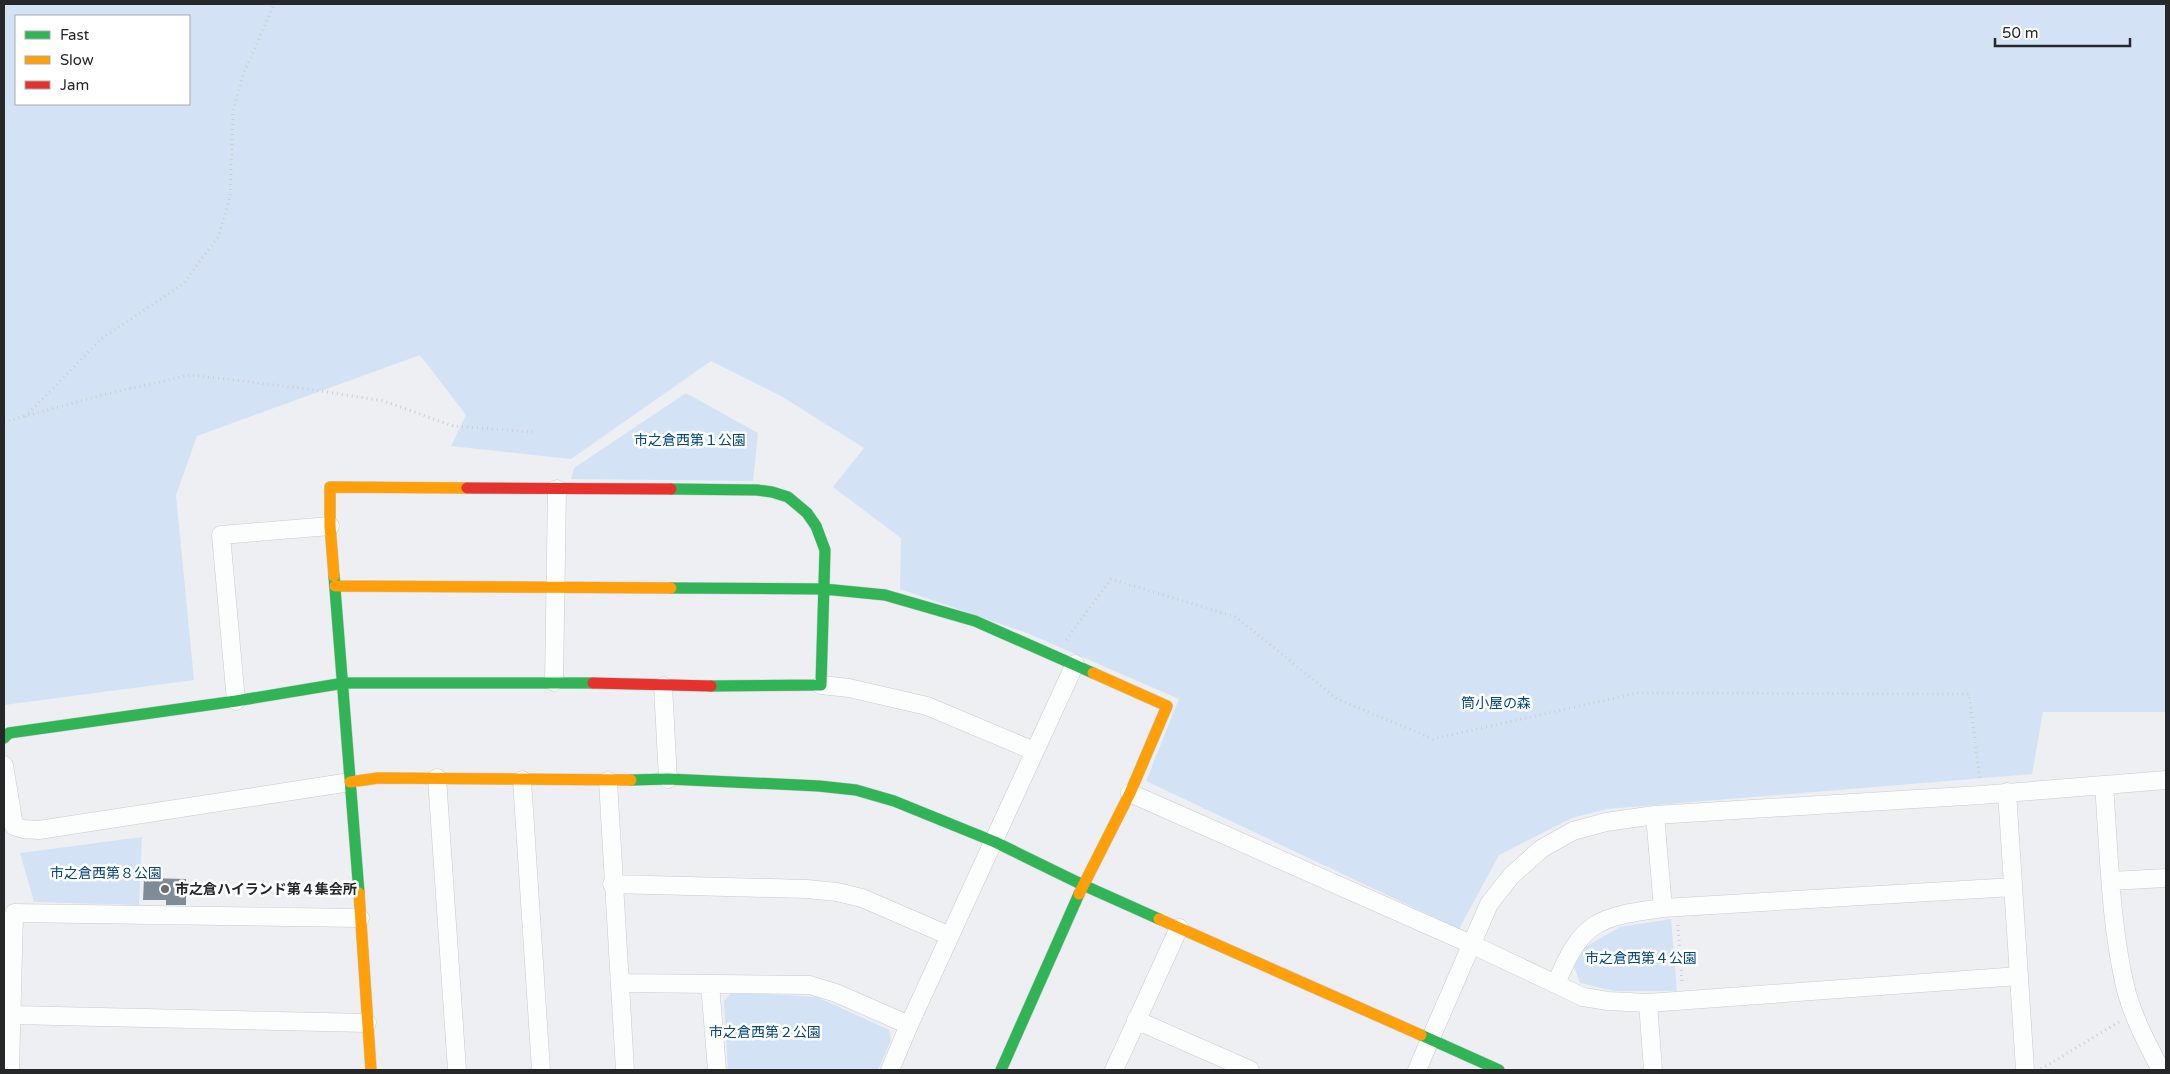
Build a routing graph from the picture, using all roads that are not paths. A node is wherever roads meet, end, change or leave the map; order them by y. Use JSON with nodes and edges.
{"nodes":[{"id":1,"x":557,"y":489,"type":"junction"},
{"id":2,"x":330,"y":526,"type":"junction"},
{"id":3,"x":335,"y":586,"type":"junction"},
{"id":4,"x":554,"y":586,"type":"junction"},
{"id":5,"x":824,"y":588,"type":"junction"},
{"id":6,"x":1075,"y":664,"type":"junction"},
{"id":7,"x":554,"y":682,"type":"junction"},
{"id":8,"x":344,"y":683,"type":"junction"},
{"id":9,"x":821,"y":685,"type":"junction"},
{"id":10,"x":663,"y":686,"type":"junction"},
{"id":11,"x":236,"y":701,"type":"junction"},
{"id":12,"x":4,"y":738,"type":"edge"},
{"id":13,"x":1034,"y":751,"type":"junction"},
{"id":14,"x":4,"y":765,"type":"edge"},
{"id":15,"x":437,"y":778,"type":"junction"},
{"id":16,"x":668,"y":779,"type":"junction"},
{"id":17,"x":522,"y":780,"type":"junction"},
{"id":18,"x":2166,"y":780,"type":"edge"},
{"id":19,"x":608,"y":781,"type":"junction"},
{"id":20,"x":350,"y":782,"type":"junction"},
{"id":21,"x":2104,"y":785,"type":"junction"},
{"id":22,"x":2007,"y":792,"type":"junction"},
{"id":23,"x":1130,"y":793,"type":"junction"},
{"id":24,"x":1654,"y":815,"type":"junction"},
{"id":25,"x":995,"y":842,"type":"junction"},
{"id":26,"x":2166,"y":878,"type":"edge"},
{"id":27,"x":2111,"y":881,"type":"junction"},
{"id":28,"x":612,"y":884,"type":"junction"},
{"id":29,"x":1083,"y":885,"type":"junction"},
{"id":30,"x":2013,"y":887,"type":"junction"},
{"id":31,"x":1670,"y":908,"type":"junction"},
{"id":32,"x":360,"y":918,"type":"junction"},
{"id":33,"x":1179,"y":928,"type":"junction"},
{"id":34,"x":950,"y":936,"type":"junction"},
{"id":35,"x":1473,"y":945,"type":"junction"},
{"id":36,"x":2019,"y":976,"type":"junction"},
{"id":37,"x":620,"y":983,"type":"junction"},
{"id":38,"x":710,"y":984,"type":"junction"},
{"id":39,"x":1556,"y":984,"type":"junction"},
{"id":40,"x":1648,"y":1003,"type":"junction"},
{"id":41,"x":12,"y":1015,"type":"junction"},
{"id":42,"x":1136,"y":1020,"type":"junction"},
{"id":43,"x":368,"y":1023,"type":"junction"},
{"id":44,"x":909,"y":1025,"type":"junction"},
{"id":45,"x":1432,"y":1039,"type":"junction"},
{"id":46,"x":10,"y":1070,"type":"edge"},
{"id":47,"x":371,"y":1070,"type":"edge"},
{"id":48,"x":457,"y":1070,"type":"edge"},
{"id":49,"x":541,"y":1070,"type":"edge"},
{"id":50,"x":625,"y":1070,"type":"edge"},
{"id":51,"x":717,"y":1070,"type":"edge"},
{"id":52,"x":890,"y":1070,"type":"edge"},
{"id":53,"x":1000,"y":1070,"type":"edge"},
{"id":54,"x":1114,"y":1070,"type":"edge"},
{"id":55,"x":1250,"y":1070,"type":"edge"},
{"id":56,"x":1417,"y":1070,"type":"edge"},
{"id":57,"x":1499,"y":1070,"type":"edge"},
{"id":58,"x":1653,"y":1070,"type":"edge"},
{"id":59,"x":2026,"y":1070,"type":"edge"},
{"id":60,"x":2161,"y":1070,"type":"edge"}],
"edges":[{"from":1,"to":2,"type":"street"},
{"from":1,"to":4,"type":"street"},
{"from":1,"to":5,"type":"street"},
{"from":2,"to":3,"type":"street"},
{"from":2,"to":11,"type":"street"},
{"from":3,"to":4,"type":"street"},
{"from":3,"to":8,"type":"street"},
{"from":4,"to":5,"type":"street"},
{"from":4,"to":7,"type":"street"},
{"from":5,"to":6,"type":"street"},
{"from":5,"to":9,"type":"street"},
{"from":6,"to":13,"type":"street"},
{"from":6,"to":23,"type":"street"},
{"from":7,"to":8,"type":"street"},
{"from":7,"to":10,"type":"street"},
{"from":8,"to":11,"type":"street"},
{"from":8,"to":20,"type":"street"},
{"from":9,"to":10,"type":"street"},
{"from":9,"to":13,"type":"street"},
{"from":10,"to":16,"type":"street"},
{"from":11,"to":12,"type":"street"},
{"from":13,"to":25,"type":"street"},
{"from":14,"to":20,"type":"street"},
{"from":15,"to":17,"type":"street"},
{"from":15,"to":20,"type":"street"},
{"from":15,"to":48,"type":"street"},
{"from":16,"to":19,"type":"street"},
{"from":16,"to":25,"type":"street"},
{"from":17,"to":19,"type":"street"},
{"from":17,"to":49,"type":"street"},
{"from":18,"to":21,"type":"street"},
{"from":19,"to":28,"type":"street"},
{"from":20,"to":32,"type":"street"},
{"from":21,"to":22,"type":"street"},
{"from":21,"to":27,"type":"street"},
{"from":22,"to":24,"type":"street"},
{"from":22,"to":30,"type":"street"},
{"from":23,"to":29,"type":"street"},
{"from":23,"to":35,"type":"street"},
{"from":24,"to":31,"type":"street"},
{"from":24,"to":35,"type":"street"},
{"from":25,"to":29,"type":"street"},
{"from":25,"to":34,"type":"street"},
{"from":26,"to":27,"type":"street"},
{"from":27,"to":60,"type":"street"},
{"from":28,"to":34,"type":"street"},
{"from":28,"to":37,"type":"street"},
{"from":29,"to":33,"type":"street"},
{"from":29,"to":53,"type":"street"},
{"from":30,"to":31,"type":"street"},
{"from":30,"to":36,"type":"street"},
{"from":31,"to":39,"type":"street"},
{"from":32,"to":41,"type":"street"},
{"from":32,"to":43,"type":"street"},
{"from":33,"to":42,"type":"street"},
{"from":33,"to":45,"type":"street"},
{"from":34,"to":44,"type":"street"},
{"from":35,"to":39,"type":"street"},
{"from":35,"to":45,"type":"street"},
{"from":36,"to":40,"type":"street"},
{"from":36,"to":59,"type":"street"},
{"from":37,"to":38,"type":"street"},
{"from":37,"to":50,"type":"street"},
{"from":38,"to":44,"type":"street"},
{"from":38,"to":51,"type":"street"},
{"from":39,"to":40,"type":"street"},
{"from":40,"to":58,"type":"street"},
{"from":41,"to":43,"type":"street"},
{"from":41,"to":46,"type":"street"},
{"from":42,"to":54,"type":"street"},
{"from":42,"to":55,"type":"street"},
{"from":43,"to":47,"type":"street"},
{"from":44,"to":52,"type":"street"},
{"from":45,"to":56,"type":"street"},
{"from":45,"to":57,"type":"street"}]}
